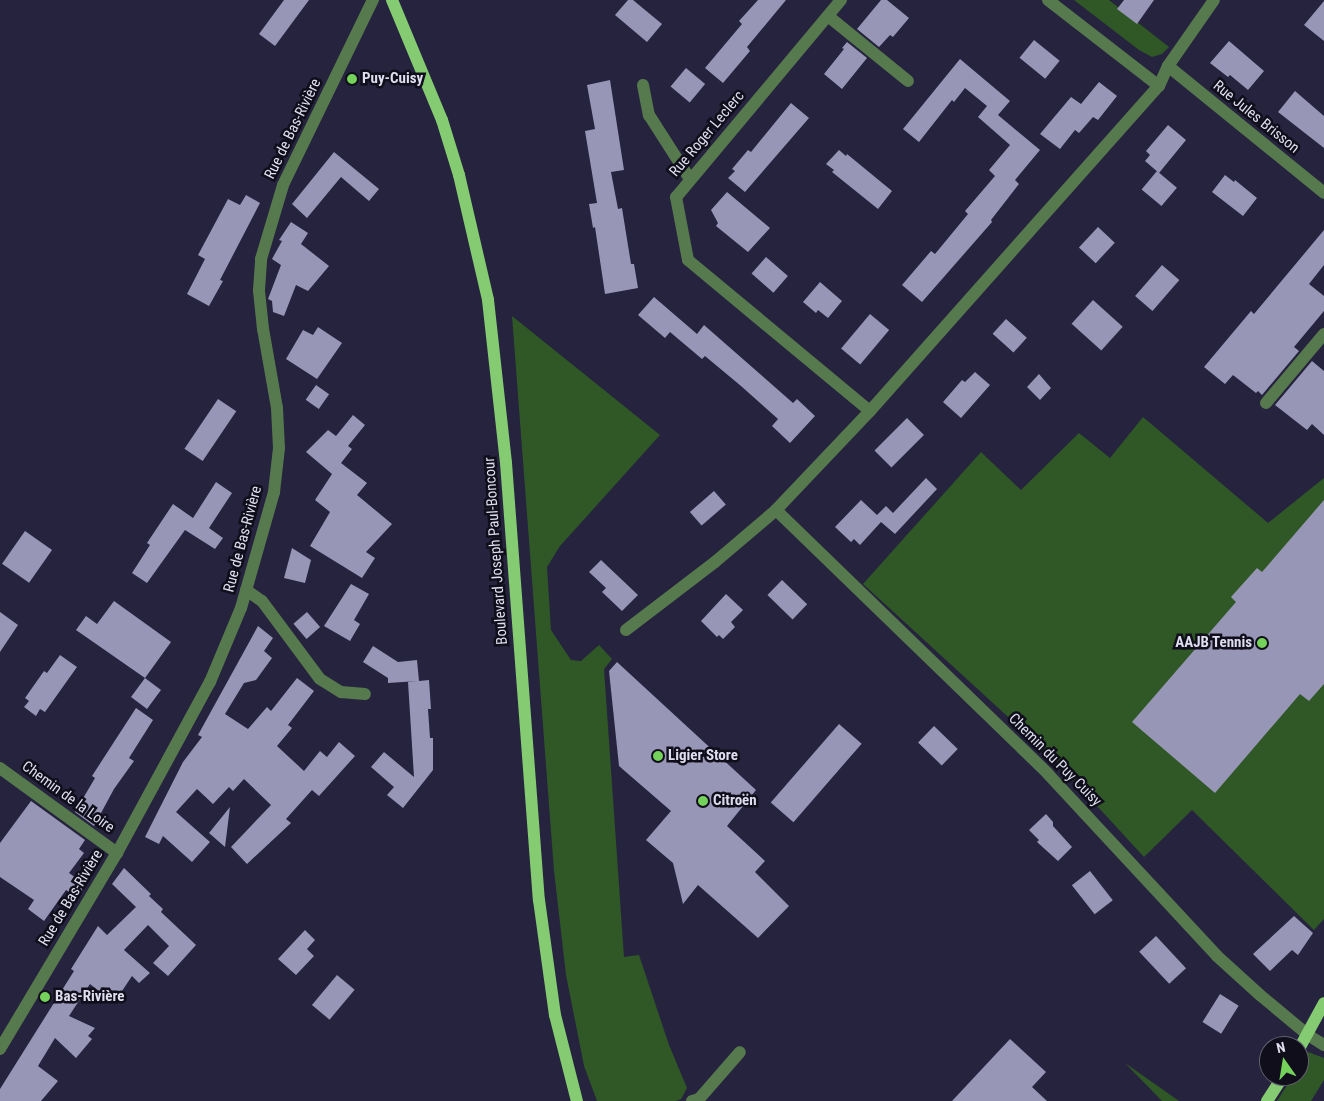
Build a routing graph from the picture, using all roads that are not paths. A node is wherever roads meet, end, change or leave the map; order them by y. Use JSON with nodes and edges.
{"nodes":[{"id":1,"x":373,"y":0,"type":"edge"},
{"id":2,"x":841,"y":0,"type":"edge"},
{"id":3,"x":1048,"y":0,"type":"edge"},
{"id":4,"x":1214,"y":0,"type":"edge"},
{"id":5,"x":394,"y":5,"type":"edge"},
{"id":6,"x":828,"y":16,"type":"junction"},
{"id":7,"x":1168,"y":66,"type":"junction"},
{"id":8,"x":908,"y":81,"type":"dead end"},
{"id":9,"x":644,"y":85,"type":"dead end"},
{"id":10,"x":1159,"y":86,"type":"junction"},
{"id":11,"x":690,"y":180,"type":"junction"},
{"id":12,"x":1324,"y":194,"type":"edge"},
{"id":13,"x":1321,"y":342,"type":"edge"},
{"id":14,"x":1266,"y":403,"type":"dead end"},
{"id":15,"x":870,"y":411,"type":"junction"},
{"id":16,"x":776,"y":510,"type":"junction"},
{"id":17,"x":246,"y":590,"type":"junction"},
{"id":18,"x":626,"y":630,"type":"dead end"},
{"id":19,"x":365,"y":694,"type":"dead end"},
{"id":20,"x":0,"y":768,"type":"edge"},
{"id":21,"x":117,"y":853,"type":"junction"},
{"id":22,"x":1324,"y":1003,"type":"edge"},
{"id":23,"x":1308,"y":1035,"type":"junction"},
{"id":24,"x":1324,"y":1045,"type":"edge"},
{"id":25,"x":0,"y":1049,"type":"edge"},
{"id":26,"x":740,"y":1052,"type":"dead end"},
{"id":27,"x":1277,"y":1086,"type":"edge"},
{"id":28,"x":577,"y":1101,"type":"edge"},
{"id":29,"x":692,"y":1101,"type":"edge"},
{"id":30,"x":1267,"y":1101,"type":"edge"}],
"edges":[{"from":1,"to":17,"type":"street","name":"Rue de Bas-Rivière"},
{"from":2,"to":6,"type":"street","name":"Rue Roger Leclerc"},
{"from":3,"to":10,"type":"street"},
{"from":4,"to":7,"type":"street"},
{"from":5,"to":28,"type":"main road","name":"Boulevard Joseph Paul-Boncour"},
{"from":6,"to":8,"type":"street"},
{"from":6,"to":11,"type":"street","name":"Rue Roger Leclerc"},
{"from":7,"to":10,"type":"street"},
{"from":7,"to":12,"type":"street","name":"Rue Jules Brisson"},
{"from":9,"to":11,"type":"street"},
{"from":10,"to":15,"type":"street"},
{"from":11,"to":15,"type":"street","name":"Rue Roger Leclerc"},
{"from":13,"to":14,"type":"street"},
{"from":15,"to":16,"type":"street"},
{"from":16,"to":18,"type":"street"},
{"from":16,"to":23,"type":"street","name":"Chemin du Puy Cuisy"},
{"from":17,"to":19,"type":"street"},
{"from":17,"to":21,"type":"street","name":"Rue de Bas-Rivière"},
{"from":20,"to":21,"type":"street","name":"Chemin de la Loire"},
{"from":21,"to":25,"type":"street","name":"Rue de Bas-Rivière"},
{"from":22,"to":23,"type":"main road"},
{"from":23,"to":24,"type":"street","name":"Chemin du Puy Cuisy"},
{"from":26,"to":29,"type":"street"},
{"from":27,"to":30,"type":"main road"}]}
